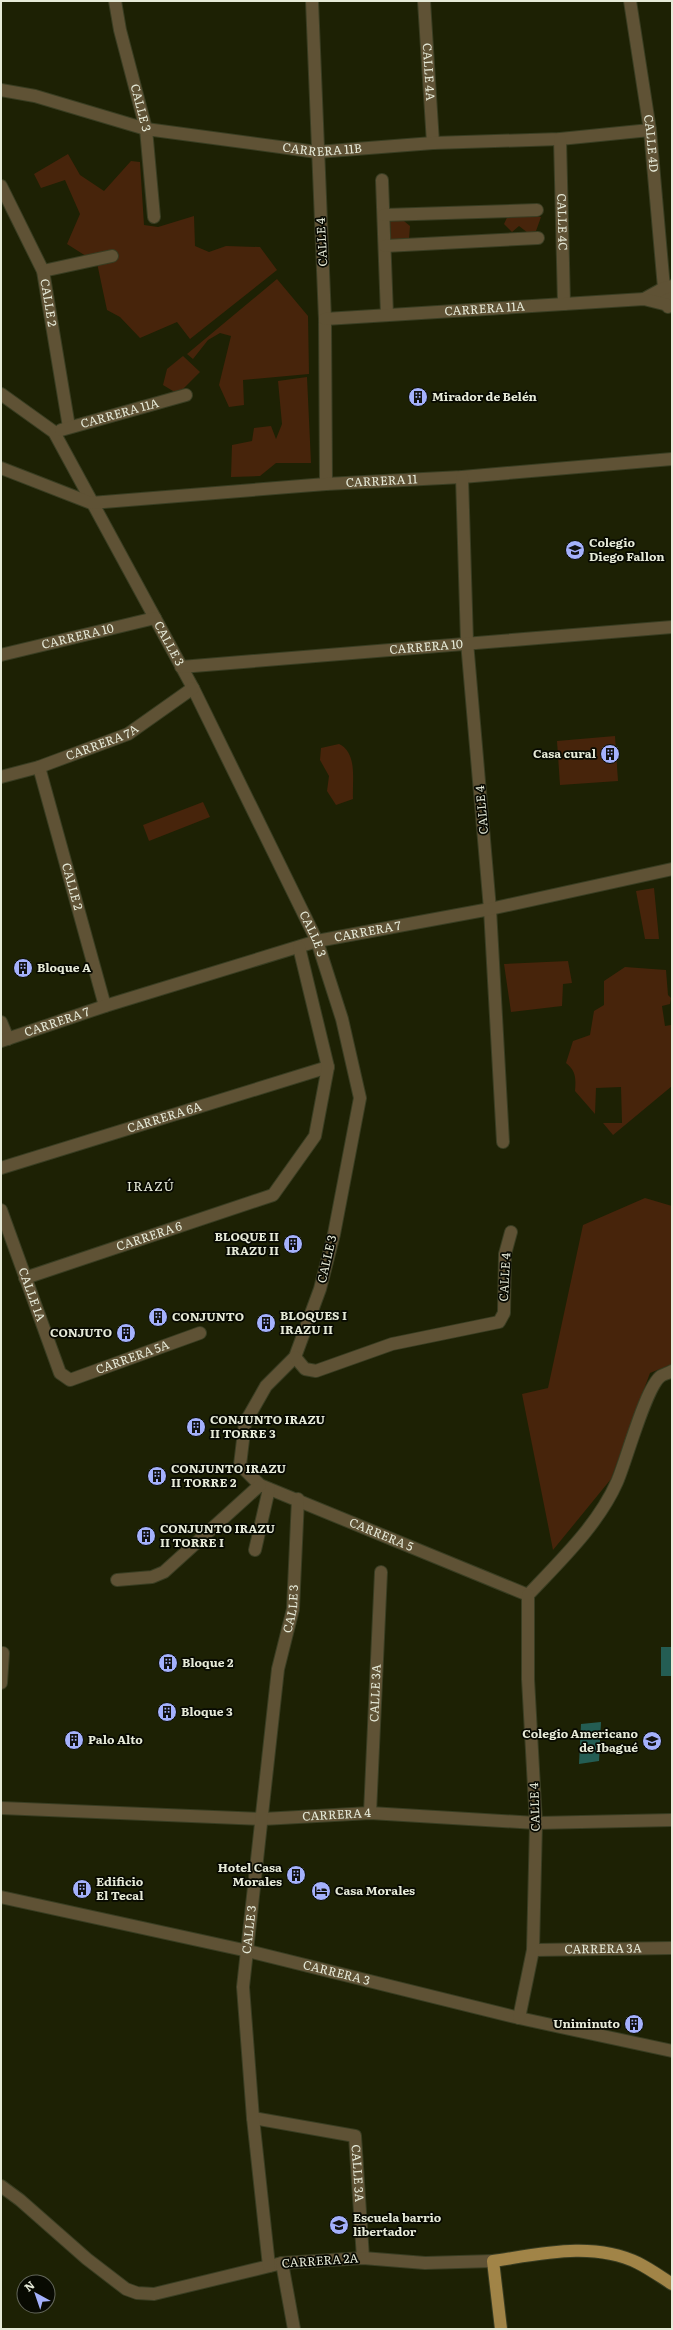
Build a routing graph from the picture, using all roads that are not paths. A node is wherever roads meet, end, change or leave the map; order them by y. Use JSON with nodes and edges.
{"nodes":[{"id":1,"x":115,"y":1,"type":"edge"},
{"id":2,"x":312,"y":1,"type":"edge"},
{"id":3,"x":424,"y":1,"type":"edge"},
{"id":4,"x":630,"y":1,"type":"edge"},
{"id":5,"x":1,"y":90,"type":"edge"},
{"id":6,"x":146,"y":129,"type":"junction"},
{"id":7,"x":650,"y":130,"type":"junction"},
{"id":8,"x":560,"y":139,"type":"junction"},
{"id":9,"x":433,"y":143,"type":"junction"},
{"id":10,"x":317,"y":152,"type":"junction"},
{"id":11,"x":382,"y":180,"type":"dead end"},
{"id":12,"x":1,"y":186,"type":"edge"},
{"id":13,"x":537,"y":210,"type":"dead end"},
{"id":14,"x":384,"y":215,"type":"junction"},
{"id":15,"x":154,"y":217,"type":"dead end"},
{"id":16,"x":538,"y":238,"type":"dead end"},
{"id":17,"x":385,"y":246,"type":"junction"},
{"id":18,"x":112,"y":256,"type":"dead end"},
{"id":19,"x":43,"y":271,"type":"junction"},
{"id":20,"x":668,"y":287,"type":"edge"},
{"id":21,"x":644,"y":299,"type":"junction"},
{"id":22,"x":564,"y":304,"type":"junction"},
{"id":23,"x":670,"y":306,"type":"edge"},
{"id":24,"x":387,"y":315,"type":"junction"},
{"id":25,"x":325,"y":319,"type":"junction"},
{"id":26,"x":1,"y":394,"type":"edge"},
{"id":27,"x":186,"y":395,"type":"dead end"},
{"id":28,"x":69,"y":428,"type":"junction"},
{"id":29,"x":54,"y":432,"type":"junction"},
{"id":30,"x":672,"y":459,"type":"edge"},
{"id":31,"x":1,"y":468,"type":"edge"},
{"id":32,"x":462,"y":477,"type":"junction"},
{"id":33,"x":326,"y":484,"type":"junction"},
{"id":34,"x":91,"y":503,"type":"junction"},
{"id":35,"x":155,"y":618,"type":"junction"},
{"id":36,"x":672,"y":627,"type":"edge"},
{"id":37,"x":467,"y":642,"type":"junction"},
{"id":38,"x":1,"y":655,"type":"edge"},
{"id":39,"x":181,"y":667,"type":"junction"},
{"id":40,"x":193,"y":688,"type":"junction"},
{"id":41,"x":39,"y":767,"type":"junction"},
{"id":42,"x":1,"y":777,"type":"edge"},
{"id":43,"x":672,"y":869,"type":"edge"},
{"id":44,"x":490,"y":909,"type":"junction"},
{"id":45,"x":317,"y":941,"type":"junction"},
{"id":46,"x":299,"y":947,"type":"junction"},
{"id":47,"x":105,"y":1006,"type":"junction"},
{"id":48,"x":1,"y":1022,"type":"edge"},
{"id":49,"x":4,"y":1040,"type":"edge"},
{"id":50,"x":328,"y":1067,"type":"junction"},
{"id":51,"x":503,"y":1142,"type":"dead end"},
{"id":52,"x":1,"y":1168,"type":"edge"},
{"id":53,"x":273,"y":1195,"type":"joint"},
{"id":54,"x":1,"y":1210,"type":"edge"},
{"id":55,"x":511,"y":1232,"type":"dead end"},
{"id":56,"x":25,"y":1278,"type":"junction"},
{"id":57,"x":200,"y":1333,"type":"dead end"},
{"id":58,"x":295,"y":1357,"type":"junction"},
{"id":59,"x":672,"y":1371,"type":"edge"},
{"id":60,"x":64,"y":1378,"type":"joint"},
{"id":61,"x":240,"y":1465,"type":"joint"},
{"id":62,"x":264,"y":1487,"type":"junction"},
{"id":63,"x":298,"y":1499,"type":"junction"},
{"id":64,"x":255,"y":1550,"type":"dead end"},
{"id":65,"x":381,"y":1572,"type":"dead end"},
{"id":66,"x":117,"y":1580,"type":"dead end"},
{"id":67,"x":528,"y":1594,"type":"junction"},
{"id":68,"x":3,"y":1653,"type":"dead end"},
{"id":69,"x":1,"y":1683,"type":"edge"},
{"id":70,"x":1,"y":1808,"type":"edge"},
{"id":71,"x":370,"y":1813,"type":"junction"},
{"id":72,"x":263,"y":1819,"type":"junction"},
{"id":73,"x":672,"y":1820,"type":"edge"},
{"id":74,"x":536,"y":1823,"type":"junction"},
{"id":75,"x":1,"y":1897,"type":"edge"},
{"id":76,"x":672,"y":1948,"type":"edge"},
{"id":77,"x":533,"y":1950,"type":"junction"},
{"id":78,"x":248,"y":1951,"type":"junction"},
{"id":79,"x":519,"y":2018,"type":"junction"},
{"id":80,"x":672,"y":2051,"type":"edge"},
{"id":81,"x":253,"y":2118,"type":"junction"},
{"id":82,"x":1,"y":2186,"type":"edge"},
{"id":83,"x":363,"y":2258,"type":"junction"},
{"id":84,"x":493,"y":2261,"type":"junction"},
{"id":85,"x":282,"y":2263,"type":"junction"},
{"id":86,"x":269,"y":2266,"type":"junction"},
{"id":87,"x":672,"y":2284,"type":"edge"},
{"id":88,"x":294,"y":2329,"type":"edge"},
{"id":89,"x":501,"y":2329,"type":"edge"}],
"edges":[{"from":1,"to":6,"type":"street","name":"CALLE 3"},
{"from":2,"to":10,"type":"street","name":"CALLE 4"},
{"from":3,"to":9,"type":"street","name":"CALLE 4A"},
{"from":4,"to":7,"type":"street","name":"CALLE 4D"},
{"from":5,"to":6,"type":"street","name":"CARRERA 11B"},
{"from":6,"to":10,"type":"street","name":"CARRERA 11B"},
{"from":6,"to":15,"type":"street","name":"CALLE 3"},
{"from":7,"to":8,"type":"street","name":"CARRERA 11B"},
{"from":7,"to":20,"type":"street","name":"CALLE 4D"},
{"from":8,"to":9,"type":"street","name":"CARRERA 11B"},
{"from":8,"to":22,"type":"street","name":"CALLE 4C"},
{"from":9,"to":10,"type":"street","name":"CARRERA 11B"},
{"from":10,"to":25,"type":"street","name":"CALLE 4"},
{"from":11,"to":14,"type":"street"},
{"from":12,"to":19,"type":"street","name":"CALLE 2"},
{"from":13,"to":14,"type":"street"},
{"from":14,"to":17,"type":"street"},
{"from":16,"to":17,"type":"street"},
{"from":17,"to":24,"type":"street"},
{"from":18,"to":19,"type":"street"},
{"from":19,"to":28,"type":"street","name":"CALLE 2"},
{"from":20,"to":21,"type":"street","name":"CARRERA 11A"},
{"from":20,"to":23,"type":"street","name":"CALLE 4D"},
{"from":21,"to":22,"type":"street","name":"CARRERA 11A"},
{"from":21,"to":23,"type":"street","name":"CARRERA 11A"},
{"from":22,"to":24,"type":"street","name":"CARRERA 11A"},
{"from":24,"to":25,"type":"street","name":"CARRERA 11A"},
{"from":25,"to":33,"type":"street","name":"CALLE 4"},
{"from":26,"to":29,"type":"street"},
{"from":27,"to":28,"type":"street","name":"CARRERA 11A"},
{"from":28,"to":29,"type":"street","name":"CARRERA 11A"},
{"from":29,"to":34,"type":"street","name":"CALLE 3"},
{"from":30,"to":32,"type":"street","name":"CARRERA 11"},
{"from":31,"to":34,"type":"street"},
{"from":32,"to":33,"type":"street","name":"CARRERA 11"},
{"from":32,"to":37,"type":"street","name":"CALLE 4"},
{"from":33,"to":34,"type":"street","name":"CARRERA 11"},
{"from":34,"to":35,"type":"street","name":"CALLE 3"},
{"from":35,"to":38,"type":"street","name":"CARRERA 10"},
{"from":35,"to":39,"type":"street","name":"CALLE 3"},
{"from":36,"to":37,"type":"street","name":"CARRERA 10"},
{"from":37,"to":39,"type":"street","name":"CARRERA 10"},
{"from":37,"to":44,"type":"street","name":"CALLE 4"},
{"from":39,"to":40,"type":"street","name":"CALLE 3"},
{"from":40,"to":41,"type":"street","name":"CARRERA 7A"},
{"from":40,"to":45,"type":"street","name":"CALLE 3"},
{"from":41,"to":42,"type":"street","name":"CARRERA 7A"},
{"from":41,"to":47,"type":"street","name":"CALLE 2"},
{"from":43,"to":44,"type":"street","name":"CARRERA 7"},
{"from":44,"to":45,"type":"street","name":"CARRERA 7"},
{"from":44,"to":51,"type":"street","name":"CALLE 4"},
{"from":45,"to":46,"type":"street","name":"CARRERA 7"},
{"from":45,"to":58,"type":"street","name":"CALLE 3"},
{"from":46,"to":47,"type":"street","name":"CARRERA 7"},
{"from":46,"to":50,"type":"street","name":"CALLE 3"},
{"from":47,"to":49,"type":"street","name":"CARRERA 7"},
{"from":48,"to":49,"type":"street"},
{"from":50,"to":52,"type":"street","name":"CARRERA 6A"},
{"from":50,"to":53,"type":"street","name":"CALLE 3"},
{"from":53,"to":56,"type":"street","name":"CARRERA 6"},
{"from":54,"to":56,"type":"street","name":"CALLE 1A"},
{"from":55,"to":58,"type":"street","name":"CALLE 4"},
{"from":56,"to":60,"type":"street","name":"CALLE 1A"},
{"from":57,"to":60,"type":"street","name":"CARRERA 5A"},
{"from":58,"to":61,"type":"street","name":"CALLE 3"},
{"from":59,"to":67,"type":"street"},
{"from":61,"to":62,"type":"street","name":"CARRERA 5"},
{"from":62,"to":63,"type":"street","name":"CARRERA 5"},
{"from":62,"to":64,"type":"street"},
{"from":62,"to":66,"type":"street"},
{"from":63,"to":67,"type":"street","name":"CARRERA 5"},
{"from":63,"to":72,"type":"street","name":"CALLE 3"},
{"from":65,"to":71,"type":"street","name":"CALLE 3A"},
{"from":67,"to":74,"type":"street","name":"CALLE 4"},
{"from":68,"to":69,"type":"street"},
{"from":70,"to":72,"type":"street","name":"CARRERA 4"},
{"from":71,"to":72,"type":"street","name":"CARRERA 4"},
{"from":71,"to":74,"type":"street","name":"CARRERA 4"},
{"from":72,"to":78,"type":"street","name":"CALLE 3"},
{"from":73,"to":74,"type":"street","name":"CARRERA 4"},
{"from":74,"to":77,"type":"street","name":"CALLE 4"},
{"from":75,"to":78,"type":"street","name":"CARRERA 3"},
{"from":76,"to":77,"type":"street","name":"CARRERA 3A"},
{"from":77,"to":79,"type":"street","name":"CALLE 4"},
{"from":78,"to":79,"type":"street","name":"CARRERA 3"},
{"from":78,"to":81,"type":"street","name":"CALLE 3"},
{"from":79,"to":80,"type":"street","name":"CARRERA 3"},
{"from":81,"to":83,"type":"street","name":"CALLE 3A"},
{"from":81,"to":86,"type":"street","name":"CALLE 3"},
{"from":82,"to":86,"type":"street","name":"CARRERA 2A"},
{"from":83,"to":84,"type":"street","name":"CARRERA 2A"},
{"from":83,"to":85,"type":"street","name":"CARRERA 2A"},
{"from":84,"to":87,"type":"main road","name":"CARRERA 2A"},
{"from":84,"to":89,"type":"main road"},
{"from":85,"to":86,"type":"street","name":"CARRERA 2A"},
{"from":85,"to":88,"type":"street"}]}
